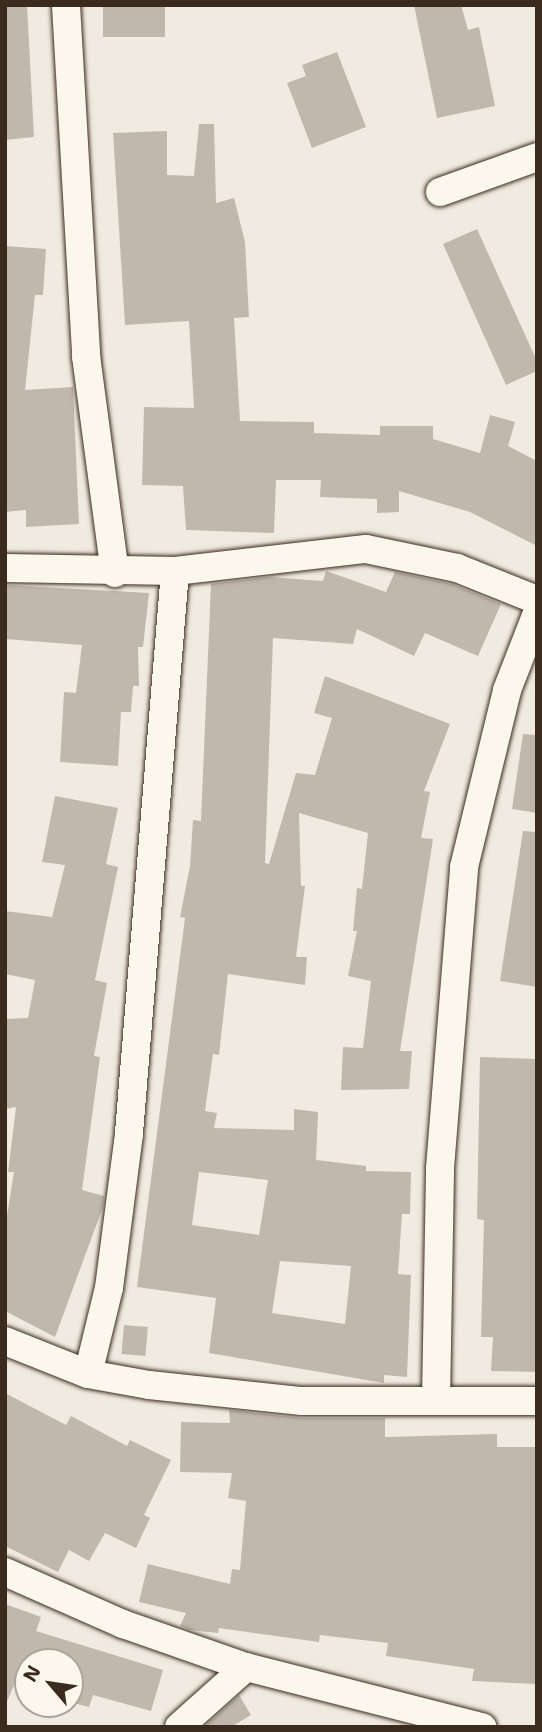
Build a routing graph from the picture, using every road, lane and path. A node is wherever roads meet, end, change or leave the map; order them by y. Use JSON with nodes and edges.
{"nodes":[{"id":1,"x":66,"y":5,"type":"edge"},
{"id":2,"x":537,"y":157,"type":"edge"},
{"id":3,"x":440,"y":192,"type":"dead end"},
{"id":4,"x":5,"y":568,"type":"edge"},
{"id":5,"x":175,"y":571,"type":"junction"},
{"id":6,"x":114,"y":573,"type":"junction"},
{"id":7,"x":537,"y":600,"type":"edge"},
{"id":8,"x":537,"y":613,"type":"edge"},
{"id":9,"x":5,"y":1341,"type":"edge"},
{"id":10,"x":88,"y":1374,"type":"junction"},
{"id":11,"x":436,"y":1401,"type":"junction"},
{"id":12,"x":537,"y":1401,"type":"edge"},
{"id":13,"x":5,"y":1572,"type":"edge"},
{"id":14,"x":246,"y":1667,"type":"junction"},
{"id":15,"x":179,"y":1727,"type":"edge"},
{"id":16,"x":482,"y":1727,"type":"edge"}],
"edges":[{"from":1,"to":6,"type":"street"},
{"from":2,"to":3,"type":"street"},
{"from":4,"to":6,"type":"street"},
{"from":5,"to":6,"type":"street"},
{"from":5,"to":7,"type":"street"},
{"from":5,"to":10,"type":"street"},
{"from":8,"to":11,"type":"street"},
{"from":9,"to":10,"type":"street"},
{"from":10,"to":11,"type":"street"},
{"from":11,"to":12,"type":"street"},
{"from":13,"to":14,"type":"street"},
{"from":14,"to":15,"type":"street"},
{"from":14,"to":16,"type":"street"}]}
